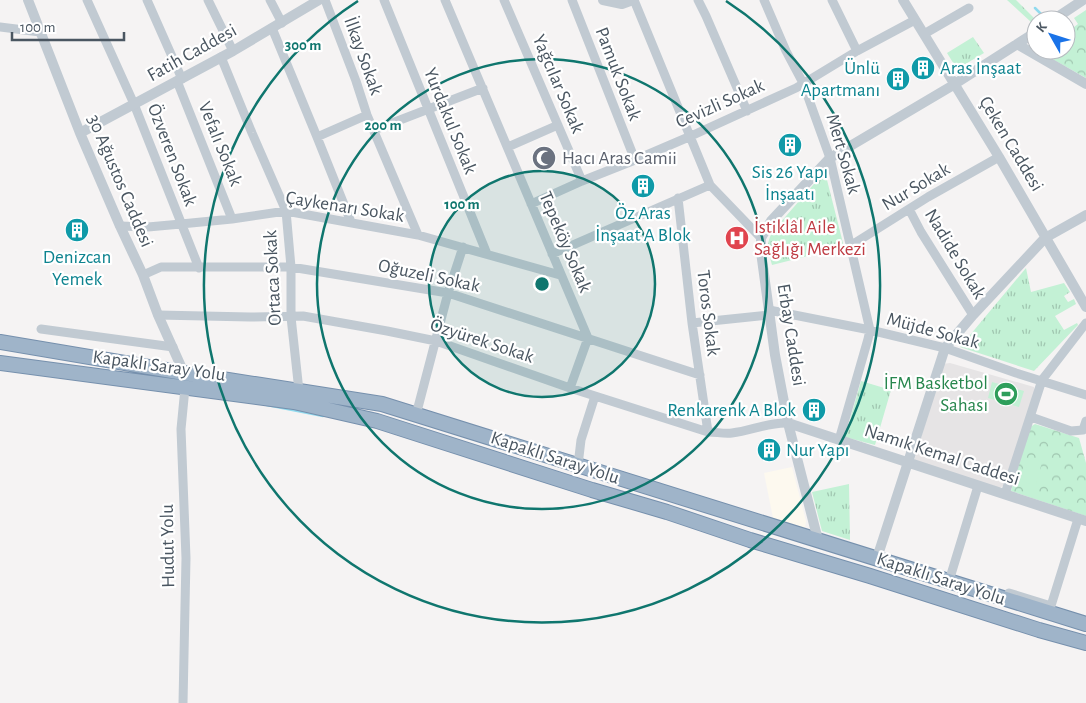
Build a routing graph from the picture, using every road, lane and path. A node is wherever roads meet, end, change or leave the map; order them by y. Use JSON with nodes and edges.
{"nodes":[{"id":1,"x":28,"y":0,"type":"edge"},
{"id":2,"x":87,"y":0,"type":"edge"},
{"id":3,"x":147,"y":0,"type":"edge"},
{"id":4,"x":208,"y":0,"type":"edge"},
{"id":5,"x":270,"y":0,"type":"edge"},
{"id":6,"x":319,"y":0,"type":"edge"},
{"id":7,"x":325,"y":0,"type":"edge"},
{"id":8,"x":384,"y":0,"type":"edge"},
{"id":9,"x":446,"y":0,"type":"edge"},
{"id":10,"x":504,"y":0,"type":"edge"},
{"id":11,"x":572,"y":0,"type":"edge"},
{"id":12,"x":603,"y":0,"type":"edge"},
{"id":13,"x":634,"y":0,"type":"edge"},
{"id":14,"x":698,"y":0,"type":"edge"},
{"id":15,"x":764,"y":0,"type":"edge"},
{"id":16,"x":832,"y":0,"type":"edge"},
{"id":17,"x":903,"y":0,"type":"edge"},
{"id":18,"x":1083,"y":0,"type":"edge"},
{"id":19,"x":969,"y":8,"type":"dead end"},
{"id":20,"x":1068,"y":10,"type":"edge"},
{"id":21,"x":915,"y":20,"type":"junction"},
{"id":22,"x":282,"y":23,"type":"junction"},
{"id":23,"x":0,"y":27,"type":"edge"},
{"id":24,"x":272,"y":28,"type":"junction"},
{"id":25,"x":40,"y":32,"type":"junction"},
{"id":26,"x":924,"y":34,"type":"junction"},
{"id":27,"x":1026,"y":38,"type":"edge"},
{"id":28,"x":1017,"y":44,"type":"junction"},
{"id":29,"x":233,"y":50,"type":"junction"},
{"id":30,"x":857,"y":51,"type":"junction"},
{"id":31,"x":221,"y":57,"type":"junction"},
{"id":32,"x":180,"y":80,"type":"junction"},
{"id":33,"x":803,"y":83,"type":"junction"},
{"id":34,"x":955,"y":84,"type":"junction"},
{"id":35,"x":1086,"y":84,"type":"edge"},
{"id":36,"x":483,"y":88,"type":"junction"},
{"id":37,"x":134,"y":104,"type":"junction"},
{"id":38,"x":428,"y":109,"type":"junction"},
{"id":39,"x":747,"y":111,"type":"junction"},
{"id":40,"x":367,"y":115,"type":"junction"},
{"id":41,"x":558,"y":125,"type":"junction"},
{"id":42,"x":374,"y":130,"type":"junction"},
{"id":43,"x":80,"y":133,"type":"junction"},
{"id":44,"x":691,"y":136,"type":"junction"},
{"id":45,"x":317,"y":137,"type":"junction"},
{"id":46,"x":508,"y":147,"type":"junction"},
{"id":47,"x":999,"y":157,"type":"junction"},
{"id":48,"x":830,"y":158,"type":"junction"},
{"id":49,"x":634,"y":160,"type":"junction"},
{"id":50,"x":582,"y":181,"type":"junction"},
{"id":51,"x":710,"y":185,"type":"junction"},
{"id":52,"x":678,"y":198,"type":"junction"},
{"id":53,"x":531,"y":204,"type":"junction"},
{"id":54,"x":909,"y":209,"type":"junction"},
{"id":55,"x":286,"y":211,"type":"junction"},
{"id":56,"x":1086,"y":214,"type":"edge"},
{"id":57,"x":232,"y":219,"type":"junction"},
{"id":58,"x":350,"y":222,"type":"junction"},
{"id":59,"x":181,"y":224,"type":"junction"},
{"id":60,"x":120,"y":226,"type":"junction"},
{"id":61,"x":418,"y":235,"type":"junction"},
{"id":62,"x":761,"y":238,"type":"junction"},
{"id":63,"x":1045,"y":238,"type":"junction"},
{"id":64,"x":850,"y":246,"type":"junction"},
{"id":65,"x":463,"y":247,"type":"junction"},
{"id":66,"x":487,"y":254,"type":"junction"},
{"id":67,"x":552,"y":254,"type":"junction"},
{"id":68,"x":199,"y":268,"type":"junction"},
{"id":69,"x":291,"y":268,"type":"junction"},
{"id":70,"x":142,"y":275,"type":"junction"},
{"id":71,"x":560,"y":275,"type":"junction"},
{"id":72,"x":448,"y":293,"type":"junction"},
{"id":73,"x":1086,"y":307,"type":"edge"},
{"id":74,"x":769,"y":312,"type":"junction"},
{"id":75,"x":158,"y":315,"type":"junction"},
{"id":76,"x":973,"y":315,"type":"junction"},
{"id":77,"x":290,"y":317,"type":"junction"},
{"id":78,"x":692,"y":323,"type":"junction"},
{"id":79,"x":1086,"y":323,"type":"edge"},
{"id":80,"x":41,"y":330,"type":"dead end"},
{"id":81,"x":870,"y":330,"type":"junction"},
{"id":82,"x":588,"y":338,"type":"junction"},
{"id":83,"x":436,"y":341,"type":"junction"},
{"id":84,"x":0,"y":342,"type":"edge"},
{"id":85,"x":173,"y":347,"type":"junction"},
{"id":86,"x":945,"y":348,"type":"junction"},
{"id":87,"x":0,"y":363,"type":"edge"},
{"id":88,"x":184,"y":374,"type":"junction"},
{"id":89,"x":700,"y":375,"type":"junction"},
{"id":90,"x":1042,"y":380,"type":"junction"},
{"id":91,"x":185,"y":388,"type":"junction"},
{"id":92,"x":570,"y":388,"type":"junction"},
{"id":93,"x":299,"y":391,"type":"junction"},
{"id":94,"x":1086,"y":395,"type":"edge"},
{"id":95,"x":595,"y":396,"type":"junction"},
{"id":96,"x":416,"y":415,"type":"junction"},
{"id":97,"x":1031,"y":417,"type":"junction"},
{"id":98,"x":1086,"y":421,"type":"edge"},
{"id":99,"x":788,"y":423,"type":"junction"},
{"id":100,"x":708,"y":432,"type":"junction"},
{"id":101,"x":839,"y":440,"type":"junction"},
{"id":102,"x":908,"y":462,"type":"junction"},
{"id":103,"x":578,"y":465,"type":"junction"},
{"id":104,"x":978,"y":486,"type":"junction"},
{"id":105,"x":1005,"y":494,"type":"junction"},
{"id":106,"x":1082,"y":520,"type":"edge"},
{"id":107,"x":817,"y":537,"type":"junction"},
{"id":108,"x":878,"y":556,"type":"junction"},
{"id":109,"x":950,"y":578,"type":"junction"},
{"id":110,"x":1050,"y":609,"type":"junction"},
{"id":111,"x":1086,"y":624,"type":"edge"},
{"id":112,"x":1086,"y":644,"type":"edge"},
{"id":113,"x":183,"y":703,"type":"edge"}],
"edges":[{"from":1,"to":25,"type":"street","name":"30 Ağustos Caddesi"},
{"from":2,"to":37,"type":"street","name":"Özveren Sokak"},
{"from":3,"to":32,"type":"street","name":"Vefalı Sokak"},
{"from":4,"to":29,"type":"street"},
{"from":5,"to":22,"type":"street"},
{"from":6,"to":22,"type":"street","name":"Fatih Caddesi"},
{"from":7,"to":40,"type":"street","name":"İlkay Sokak"},
{"from":8,"to":38,"type":"street","name":"Yurdakul Sokak"},
{"from":9,"to":36,"type":"street","name":"Tepeköy Sokak"},
{"from":10,"to":41,"type":"street","name":"Yağcılar Sokak"},
{"from":11,"to":49,"type":"street","name":"Pamuk Sokak"},
{"from":12,"to":13,"type":"street"},
{"from":13,"to":44,"type":"street"},
{"from":14,"to":39,"type":"street"},
{"from":15,"to":33,"type":"street","name":"Mert Sokak"},
{"from":16,"to":30,"type":"street"},
{"from":17,"to":21,"type":"street","name":"Çeken Caddesi"},
{"from":18,"to":20,"type":"street"},
{"from":19,"to":26,"type":"street"},
{"from":21,"to":26,"type":"street","name":"Çeken Caddesi"},
{"from":21,"to":30,"type":"street","name":"Cevizli Sokak"},
{"from":22,"to":24,"type":"street","name":"Fatih Caddesi"},
{"from":23,"to":25,"type":"street"},
{"from":24,"to":29,"type":"street","name":"Fatih Caddesi"},
{"from":24,"to":45,"type":"street"},
{"from":25,"to":43,"type":"street","name":"30 Ağustos Caddesi"},
{"from":26,"to":34,"type":"street","name":"Çeken Caddesi"},
{"from":27,"to":28,"type":"street"},
{"from":28,"to":34,"type":"street"},
{"from":28,"to":35,"type":"street"},
{"from":29,"to":31,"type":"street","name":"Fatih Caddesi"},
{"from":30,"to":33,"type":"street","name":"Cevizli Sokak"},
{"from":31,"to":32,"type":"street","name":"Fatih Caddesi"},
{"from":31,"to":55,"type":"street","name":"Ortaca Sokak"},
{"from":32,"to":37,"type":"street","name":"Fatih Caddesi"},
{"from":32,"to":57,"type":"street","name":"Vefalı Sokak"},
{"from":33,"to":39,"type":"street","name":"Cevizli Sokak"},
{"from":33,"to":48,"type":"street","name":"Mert Sokak"},
{"from":34,"to":47,"type":"street","name":"Çeken Caddesi"},
{"from":34,"to":48,"type":"street"},
{"from":36,"to":38,"type":"street"},
{"from":36,"to":46,"type":"street","name":"Tepeköy Sokak"},
{"from":37,"to":43,"type":"street","name":"Fatih Caddesi"},
{"from":37,"to":59,"type":"street","name":"Özveren Sokak"},
{"from":38,"to":42,"type":"street"},
{"from":38,"to":66,"type":"street","name":"Yurdakul Sokak"},
{"from":39,"to":44,"type":"street","name":"Cevizli Sokak"},
{"from":40,"to":42,"type":"street","name":"İlkay Sokak"},
{"from":40,"to":45,"type":"street"},
{"from":41,"to":46,"type":"street"},
{"from":41,"to":50,"type":"street","name":"Yağcılar Sokak"},
{"from":42,"to":61,"type":"street","name":"İlkay Sokak"},
{"from":43,"to":60,"type":"street","name":"30 Ağustos Caddesi"},
{"from":44,"to":49,"type":"street","name":"Cevizli Sokak"},
{"from":44,"to":51,"type":"street"},
{"from":45,"to":58,"type":"street"},
{"from":46,"to":53,"type":"street","name":"Tepeköy Sokak"},
{"from":47,"to":54,"type":"street","name":"Nur Sokak"},
{"from":47,"to":63,"type":"street","name":"Çeken Caddesi"},
{"from":48,"to":62,"type":"street"},
{"from":48,"to":64,"type":"street","name":"Mert Sokak"},
{"from":49,"to":50,"type":"street","name":"Cevizli Sokak"},
{"from":50,"to":53,"type":"street","name":"Cevizli Sokak"},
{"from":51,"to":52,"type":"street"},
{"from":51,"to":62,"type":"street"},
{"from":52,"to":67,"type":"street"},
{"from":52,"to":78,"type":"street","name":"Toros Sokak"},
{"from":53,"to":67,"type":"street","name":"Tepeköy Sokak"},
{"from":54,"to":64,"type":"street","name":"Nur Sokak"},
{"from":54,"to":76,"type":"street","name":"Nadide Sokak"},
{"from":55,"to":57,"type":"street","name":"Çaykenarı Sokak"},
{"from":55,"to":58,"type":"street","name":"Çaykenarı Sokak"},
{"from":55,"to":69,"type":"street","name":"Ortaca Sokak"},
{"from":56,"to":63,"type":"street"},
{"from":57,"to":59,"type":"street","name":"Çaykenarı Sokak"},
{"from":58,"to":61,"type":"street","name":"Çaykenarı Sokak"},
{"from":59,"to":60,"type":"street","name":"Çaykenarı Sokak"},
{"from":59,"to":68,"type":"street","name":"Özveren Sokak"},
{"from":60,"to":70,"type":"street","name":"30 Ağustos Caddesi"},
{"from":61,"to":65,"type":"street","name":"Çaykenarı Sokak"},
{"from":62,"to":74,"type":"street","name":"Erbay Caddesi"},
{"from":63,"to":73,"type":"street","name":"Çeken Caddesi"},
{"from":63,"to":76,"type":"street"},
{"from":64,"to":81,"type":"street","name":"Mert Sokak"},
{"from":65,"to":66,"type":"street","name":"Çaykenarı Sokak"},
{"from":65,"to":72,"type":"street"},
{"from":66,"to":71,"type":"street","name":"Çaykenarı Sokak"},
{"from":67,"to":71,"type":"street","name":"Tepeköy Sokak"},
{"from":68,"to":69,"type":"street","name":"Oğuzeli Sokak"},
{"from":68,"to":70,"type":"street","name":"Oğuzeli Sokak"},
{"from":69,"to":72,"type":"street","name":"Oğuzeli Sokak"},
{"from":69,"to":77,"type":"street","name":"Ortaca Sokak"},
{"from":70,"to":75,"type":"street","name":"30 Ağustos Caddesi"},
{"from":71,"to":82,"type":"street","name":"Tepeköy Sokak"},
{"from":72,"to":82,"type":"street","name":"Oğuzeli Sokak"},
{"from":72,"to":83,"type":"street"},
{"from":74,"to":78,"type":"street","name":"Müjde Sokak"},
{"from":74,"to":81,"type":"street","name":"Müjde Sokak"},
{"from":74,"to":99,"type":"street","name":"Erbay Caddesi"},
{"from":75,"to":77,"type":"street","name":"Özyürek Sokak"},
{"from":75,"to":85,"type":"street","name":"30 Ağustos Caddesi"},
{"from":76,"to":86,"type":"street"},
{"from":77,"to":83,"type":"street","name":"Özyürek Sokak"},
{"from":77,"to":93,"type":"street","name":"Ortaca Sokak"},
{"from":78,"to":89,"type":"street","name":"Toros Sokak"},
{"from":79,"to":90,"type":"street"},
{"from":80,"to":85,"type":"street"},
{"from":81,"to":86,"type":"street","name":"Müjde Sokak"},
{"from":81,"to":101,"type":"street","name":"Mert Sokak"},
{"from":82,"to":89,"type":"street","name":"Oğuzeli Sokak"},
{"from":82,"to":92,"type":"street"},
{"from":83,"to":92,"type":"street","name":"Özyürek Sokak"},
{"from":83,"to":96,"type":"street"},
{"from":84,"to":88,"type":"highway","name":"Kapaklı Saray Yolu"},
{"from":85,"to":88,"type":"street","name":"30 Ağustos Caddesi"},
{"from":86,"to":90,"type":"street","name":"Müjde Sokak"},
{"from":86,"to":102,"type":"street"},
{"from":87,"to":91,"type":"highway","name":"Kapaklı Saray Yolu"},
{"from":88,"to":93,"type":"highway","name":"Kapaklı Saray Yolu"},
{"from":89,"to":100,"type":"street","name":"Toros Sokak"},
{"from":90,"to":94,"type":"street","name":"Müjde Sokak"},
{"from":90,"to":97,"type":"street"},
{"from":91,"to":112,"type":"highway","name":"Kapaklı Saray Yolu"},
{"from":91,"to":113,"type":"street","name":"Hudut Yolu"},
{"from":92,"to":95,"type":"street","name":"Özyürek Sokak"},
{"from":93,"to":96,"type":"highway","name":"Kapaklı Saray Yolu"},
{"from":95,"to":100,"type":"street","name":"Özyürek Sokak"},
{"from":95,"to":103,"type":"street"},
{"from":96,"to":103,"type":"highway","name":"Kapaklı Saray Yolu"},
{"from":97,"to":98,"type":"street"},
{"from":97,"to":105,"type":"street"},
{"from":99,"to":100,"type":"street","name":"Özyürek Sokak"},
{"from":99,"to":101,"type":"street","name":"Namık Kemal Caddesi"},
{"from":99,"to":107,"type":"street","name":"Erbay Caddesi"},
{"from":101,"to":102,"type":"street","name":"Namık Kemal Caddesi"},
{"from":102,"to":104,"type":"street","name":"Namık Kemal Caddesi"},
{"from":102,"to":108,"type":"street"},
{"from":103,"to":107,"type":"highway","name":"Kapaklı Saray Yolu"},
{"from":104,"to":105,"type":"street","name":"Namık Kemal Caddesi"},
{"from":104,"to":109,"type":"street"},
{"from":105,"to":106,"type":"street","name":"Namık Kemal Caddesi"},
{"from":106,"to":110,"type":"street"},
{"from":107,"to":108,"type":"highway","name":"Kapaklı Saray Yolu"},
{"from":108,"to":109,"type":"highway","name":"Kapaklı Saray Yolu"},
{"from":109,"to":110,"type":"highway","name":"Kapaklı Saray Yolu"},
{"from":110,"to":111,"type":"highway","name":"Kapaklı Saray Yolu"}]}
